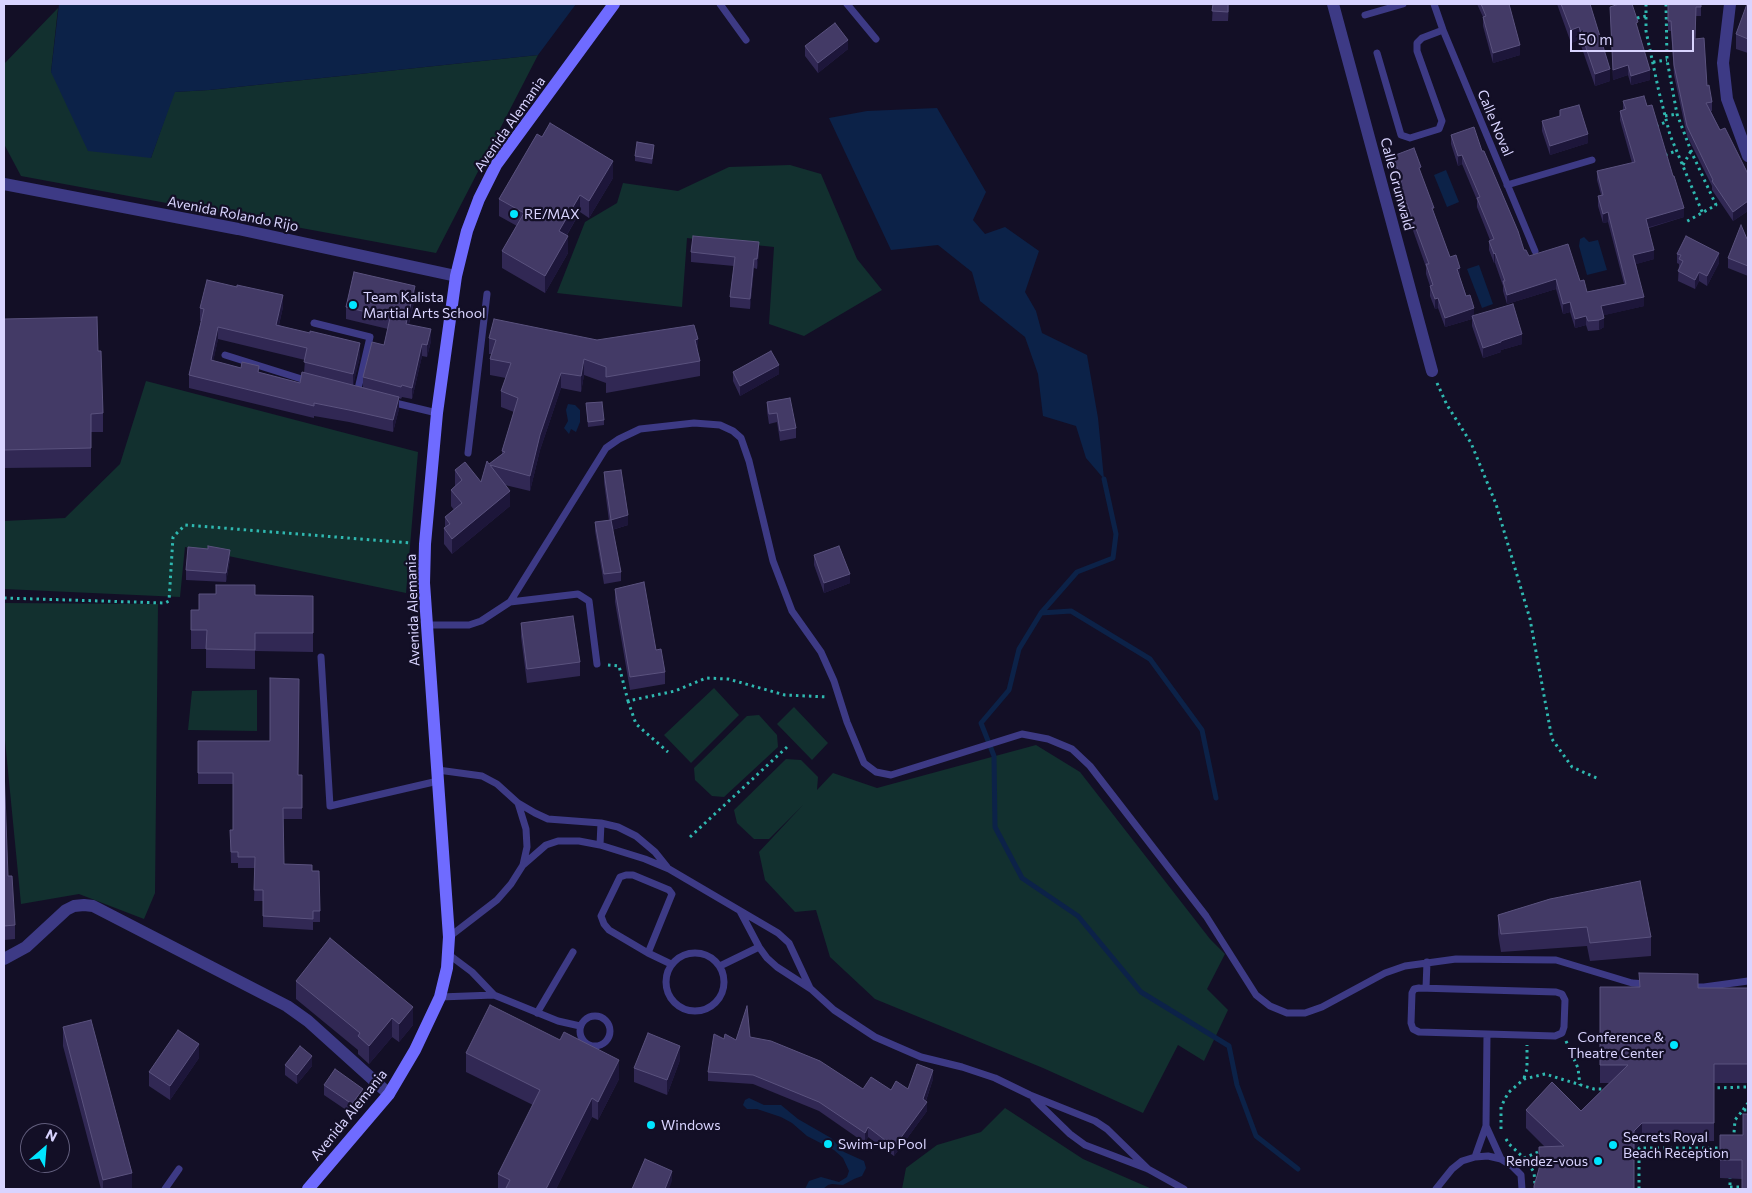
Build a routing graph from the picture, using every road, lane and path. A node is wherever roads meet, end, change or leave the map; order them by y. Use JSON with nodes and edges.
{"nodes":[{"id":1,"x":614,"y":4,"type":"edge"},
{"id":2,"x":720,"y":4,"type":"edge"},
{"id":3,"x":847,"y":4,"type":"edge"},
{"id":4,"x":1333,"y":4,"type":"edge"},
{"id":5,"x":1402,"y":4,"type":"edge"},
{"id":6,"x":1434,"y":4,"type":"edge"},
{"id":7,"x":1646,"y":4,"type":"edge"},
{"id":8,"x":1666,"y":4,"type":"edge"},
{"id":9,"x":1730,"y":4,"type":"edge"},
{"id":10,"x":1365,"y":15,"type":"dead end"},
{"id":11,"x":1646,"y":16,"type":"junction"},
{"id":12,"x":1637,"y":18,"type":"edge"},
{"id":13,"x":1443,"y":30,"type":"junction"},
{"id":14,"x":876,"y":39,"type":"dead end"},
{"id":15,"x":746,"y":40,"type":"dead end"},
{"id":16,"x":1649,"y":43,"type":"junction"},
{"id":17,"x":1640,"y":44,"type":"edge"},
{"id":18,"x":1377,"y":54,"type":"dead end"},
{"id":19,"x":1667,"y":60,"type":"junction"},
{"id":20,"x":1653,"y":62,"type":"junction"},
{"id":21,"x":1654,"y":68,"type":"junction"},
{"id":22,"x":1646,"y":70,"type":"edge"},
{"id":23,"x":1677,"y":114,"type":"junction"},
{"id":24,"x":1665,"y":116,"type":"junction"},
{"id":25,"x":1666,"y":122,"type":"junction"},
{"id":26,"x":1656,"y":126,"type":"edge"},
{"id":27,"x":1676,"y":151,"type":"junction"},
{"id":28,"x":1691,"y":152,"type":"junction"},
{"id":29,"x":1665,"y":156,"type":"edge"},
{"id":30,"x":1748,"y":156,"type":"edge"},
{"id":31,"x":1592,"y":160,"type":"dead end"},
{"id":32,"x":1682,"y":165,"type":"junction"},
{"id":33,"x":4,"y":184,"type":"edge"},
{"id":34,"x":1507,"y":185,"type":"junction"},
{"id":35,"x":1703,"y":214,"type":"junction"},
{"id":36,"x":1684,"y":223,"type":"dead end"},
{"id":37,"x":1535,"y":251,"type":"dead end"},
{"id":38,"x":456,"y":276,"type":"junction"},
{"id":39,"x":487,"y":294,"type":"dead end"},
{"id":40,"x":314,"y":323,"type":"dead end"},
{"id":41,"x":225,"y":355,"type":"dead end"},
{"id":42,"x":1432,"y":371,"type":"joint"},
{"id":43,"x":314,"y":382,"type":"edge"},
{"id":44,"x":348,"y":391,"type":"edge"},
{"id":45,"x":357,"y":393,"type":"junction"},
{"id":46,"x":366,"y":395,"type":"edge"},
{"id":47,"x":384,"y":400,"type":"edge"},
{"id":48,"x":437,"y":413,"type":"junction"},
{"id":49,"x":468,"y":453,"type":"dead end"},
{"id":50,"x":425,"y":544,"type":"junction"},
{"id":51,"x":4,"y":598,"type":"edge"},
{"id":52,"x":510,"y":602,"type":"junction"},
{"id":53,"x":426,"y":625,"type":"junction"},
{"id":54,"x":321,"y":657,"type":"dead end"},
{"id":55,"x":597,"y":664,"type":"joint"},
{"id":56,"x":839,"y":697,"type":"junction"},
{"id":57,"x":628,"y":701,"type":"junction"},
{"id":58,"x":787,"y":747,"type":"dead end"},
{"id":59,"x":668,"y":752,"type":"dead end"},
{"id":60,"x":438,"y":775,"type":"junction"},
{"id":61,"x":1599,"y":779,"type":"dead end"},
{"id":62,"x":518,"y":804,"type":"junction"},
{"id":63,"x":601,"y":823,"type":"junction"},
{"id":64,"x":690,"y":837,"type":"dead end"},
{"id":65,"x":600,"y":845,"type":"junction"},
{"id":66,"x":523,"y":865,"type":"junction"},
{"id":67,"x":669,"y":869,"type":"junction"},
{"id":68,"x":740,"y":911,"type":"junction"},
{"id":69,"x":449,"y":937,"type":"junction"},
{"id":70,"x":759,"y":947,"type":"junction"},
{"id":71,"x":573,"y":952,"type":"dead end"},
{"id":72,"x":648,"y":953,"type":"junction"},
{"id":73,"x":448,"y":954,"type":"junction"},
{"id":74,"x":4,"y":959,"type":"edge"},
{"id":75,"x":1427,"y":962,"type":"junction"},
{"id":76,"x":671,"y":964,"type":"junction"},
{"id":77,"x":720,"y":966,"type":"junction"},
{"id":78,"x":1748,"y":981,"type":"edge"},
{"id":79,"x":1659,"y":985,"type":"edge"},
{"id":80,"x":1677,"y":986,"type":"edge"},
{"id":81,"x":1426,"y":988,"type":"junction"},
{"id":82,"x":811,"y":990,"type":"junction"},
{"id":83,"x":494,"y":995,"type":"junction"},
{"id":84,"x":440,"y":997,"type":"junction"},
{"id":85,"x":537,"y":1013,"type":"junction"},
{"id":86,"x":580,"y":1026,"type":"junction"},
{"id":87,"x":1487,"y":1034,"type":"junction"},
{"id":88,"x":1562,"y":1034,"type":"junction"},
{"id":89,"x":1526,"y":1036,"type":"junction"},
{"id":90,"x":1524,"y":1079,"type":"junction"},
{"id":91,"x":1580,"y":1085,"type":"junction"},
{"id":92,"x":1748,"y":1087,"type":"edge"},
{"id":93,"x":1704,"y":1088,"type":"edge"},
{"id":94,"x":1612,"y":1089,"type":"edge"},
{"id":95,"x":389,"y":1094,"type":"junction"},
{"id":96,"x":1030,"y":1096,"type":"junction"},
{"id":97,"x":1748,"y":1103,"type":"edge"},
{"id":98,"x":1743,"y":1110,"type":"junction"},
{"id":99,"x":1748,"y":1110,"type":"edge"},
{"id":100,"x":1486,"y":1126,"type":"junction"},
{"id":101,"x":1676,"y":1138,"type":"edge"},
{"id":102,"x":1698,"y":1141,"type":"dead end"},
{"id":103,"x":1547,"y":1148,"type":"edge"},
{"id":104,"x":1639,"y":1148,"type":"junction"},
{"id":105,"x":1675,"y":1148,"type":"junction"},
{"id":106,"x":1697,"y":1148,"type":"junction"},
{"id":107,"x":1724,"y":1148,"type":"junction"},
{"id":108,"x":1730,"y":1148,"type":"edge"},
{"id":109,"x":1634,"y":1150,"type":"edge"},
{"id":110,"x":1474,"y":1157,"type":"junction"},
{"id":111,"x":1500,"y":1159,"type":"junction"},
{"id":112,"x":1730,"y":1168,"type":"edge"},
{"id":113,"x":1148,"y":1169,"type":"junction"},
{"id":114,"x":179,"y":1170,"type":"dead end"},
{"id":115,"x":1444,"y":1179,"type":"junction"},
{"id":116,"x":1742,"y":1187,"type":"edge"},
{"id":117,"x":1730,"y":1188,"type":"edge"},
{"id":118,"x":165,"y":1189,"type":"edge"},
{"id":119,"x":308,"y":1189,"type":"edge"},
{"id":120,"x":1184,"y":1189,"type":"edge"},
{"id":121,"x":1436,"y":1189,"type":"edge"},
{"id":122,"x":1444,"y":1189,"type":"edge"},
{"id":123,"x":1522,"y":1189,"type":"edge"},
{"id":124,"x":1639,"y":1189,"type":"edge"}],
"edges":[{"from":1,"to":38,"type":"street","name":"Avenida Alemania"},
{"from":2,"to":15,"type":"lane"},
{"from":3,"to":14,"type":"lane"},
{"from":4,"to":42,"type":"street","name":"Calle Grunwald"},
{"from":5,"to":10,"type":"lane"},
{"from":6,"to":13,"type":"lane","name":"Calle Noval"},
{"from":7,"to":11,"type":"path"},
{"from":8,"to":19,"type":"path"},
{"from":9,"to":30,"type":"street"},
{"from":11,"to":12,"type":"path"},
{"from":11,"to":16,"type":"path"},
{"from":13,"to":18,"type":"lane"},
{"from":13,"to":34,"type":"lane","name":"Calle Noval"},
{"from":16,"to":17,"type":"path"},
{"from":16,"to":20,"type":"path"},
{"from":19,"to":20,"type":"path"},
{"from":19,"to":23,"type":"path"},
{"from":20,"to":21,"type":"path"},
{"from":21,"to":22,"type":"path"},
{"from":21,"to":24,"type":"path"},
{"from":23,"to":24,"type":"path"},
{"from":23,"to":28,"type":"path"},
{"from":24,"to":25,"type":"path"},
{"from":25,"to":26,"type":"path"},
{"from":25,"to":27,"type":"path"},
{"from":27,"to":29,"type":"path"},
{"from":27,"to":32,"type":"path"},
{"from":28,"to":32,"type":"path"},
{"from":28,"to":35,"type":"path"},
{"from":31,"to":34,"type":"lane"},
{"from":32,"to":35,"type":"path"},
{"from":33,"to":38,"type":"street","name":"Avenida Rolando Rijo"},
{"from":34,"to":37,"type":"lane","name":"Calle Noval"},
{"from":35,"to":36,"type":"path"},
{"from":38,"to":48,"type":"street","name":"Avenida Alemania"},
{"from":39,"to":49,"type":"lane"},
{"from":40,"to":45,"type":"lane"},
{"from":41,"to":43,"type":"lane"},
{"from":42,"to":61,"type":"path"},
{"from":44,"to":45,"type":"lane"},
{"from":45,"to":46,"type":"lane"},
{"from":47,"to":48,"type":"lane"},
{"from":48,"to":50,"type":"street","name":"Avenida Alemania"},
{"from":50,"to":51,"type":"path"},
{"from":50,"to":53,"type":"street","name":"Avenida Alemania"},
{"from":52,"to":53,"type":"lane"},
{"from":52,"to":55,"type":"lane"},
{"from":52,"to":56,"type":"lane"},
{"from":53,"to":60,"type":"street","name":"Avenida Alemania"},
{"from":54,"to":60,"type":"lane"},
{"from":55,"to":57,"type":"path"},
{"from":56,"to":57,"type":"path"},
{"from":56,"to":75,"type":"lane"},
{"from":57,"to":59,"type":"path"},
{"from":58,"to":64,"type":"path"},
{"from":60,"to":62,"type":"lane"},
{"from":60,"to":69,"type":"street","name":"Avenida Alemania"},
{"from":62,"to":63,"type":"lane"},
{"from":62,"to":66,"type":"lane"},
{"from":63,"to":65,"type":"lane"},
{"from":63,"to":67,"type":"lane"},
{"from":65,"to":66,"type":"lane"},
{"from":65,"to":67,"type":"lane"},
{"from":66,"to":69,"type":"lane"},
{"from":67,"to":68,"type":"lane"},
{"from":68,"to":70,"type":"lane"},
{"from":68,"to":82,"type":"lane"},
{"from":69,"to":73,"type":"street","name":"Avenida Alemania"},
{"from":70,"to":77,"type":"lane"},
{"from":70,"to":82,"type":"lane"},
{"from":71,"to":85,"type":"lane"},
{"from":72,"to":72,"type":"lane"},
{"from":72,"to":76,"type":"lane"},
{"from":73,"to":83,"type":"lane"},
{"from":73,"to":84,"type":"street","name":"Avenida Alemania"},
{"from":74,"to":95,"type":"street"},
{"from":75,"to":79,"type":"lane"},
{"from":75,"to":81,"type":"lane"},
{"from":76,"to":77,"type":"lane"},
{"from":76,"to":77,"type":"lane"},
{"from":78,"to":80,"type":"lane"},
{"from":81,"to":87,"type":"lane"},
{"from":81,"to":88,"type":"lane"},
{"from":82,"to":96,"type":"lane"},
{"from":83,"to":84,"type":"lane"},
{"from":83,"to":85,"type":"lane"},
{"from":84,"to":95,"type":"street","name":"Avenida Alemania"},
{"from":85,"to":86,"type":"lane"},
{"from":86,"to":86,"type":"lane"},
{"from":87,"to":89,"type":"lane"},
{"from":87,"to":100,"type":"lane"},
{"from":88,"to":89,"type":"lane"},
{"from":88,"to":91,"type":"path"},
{"from":89,"to":90,"type":"path"},
{"from":90,"to":91,"type":"path"},
{"from":90,"to":103,"type":"path"},
{"from":91,"to":94,"type":"path"},
{"from":92,"to":93,"type":"path"},
{"from":95,"to":119,"type":"street","name":"Avenida Alemania"},
{"from":96,"to":113,"type":"lane"},
{"from":96,"to":113,"type":"lane"},
{"from":97,"to":98,"type":"path"},
{"from":98,"to":99,"type":"path"},
{"from":98,"to":107,"type":"path"},
{"from":100,"to":110,"type":"lane"},
{"from":100,"to":111,"type":"lane"},
{"from":101,"to":105,"type":"path"},
{"from":102,"to":106,"type":"path"},
{"from":104,"to":105,"type":"path"},
{"from":104,"to":109,"type":"path"},
{"from":104,"to":124,"type":"path"},
{"from":105,"to":106,"type":"path"},
{"from":106,"to":107,"type":"path"},
{"from":107,"to":108,"type":"path"},
{"from":110,"to":111,"type":"lane"},
{"from":110,"to":115,"type":"lane"},
{"from":111,"to":123,"type":"lane"},
{"from":112,"to":117,"type":"path"},
{"from":113,"to":120,"type":"lane"},
{"from":114,"to":118,"type":"lane"},
{"from":115,"to":121,"type":"lane"},
{"from":115,"to":122,"type":"lane"},
{"from":116,"to":117,"type":"path"}]}
